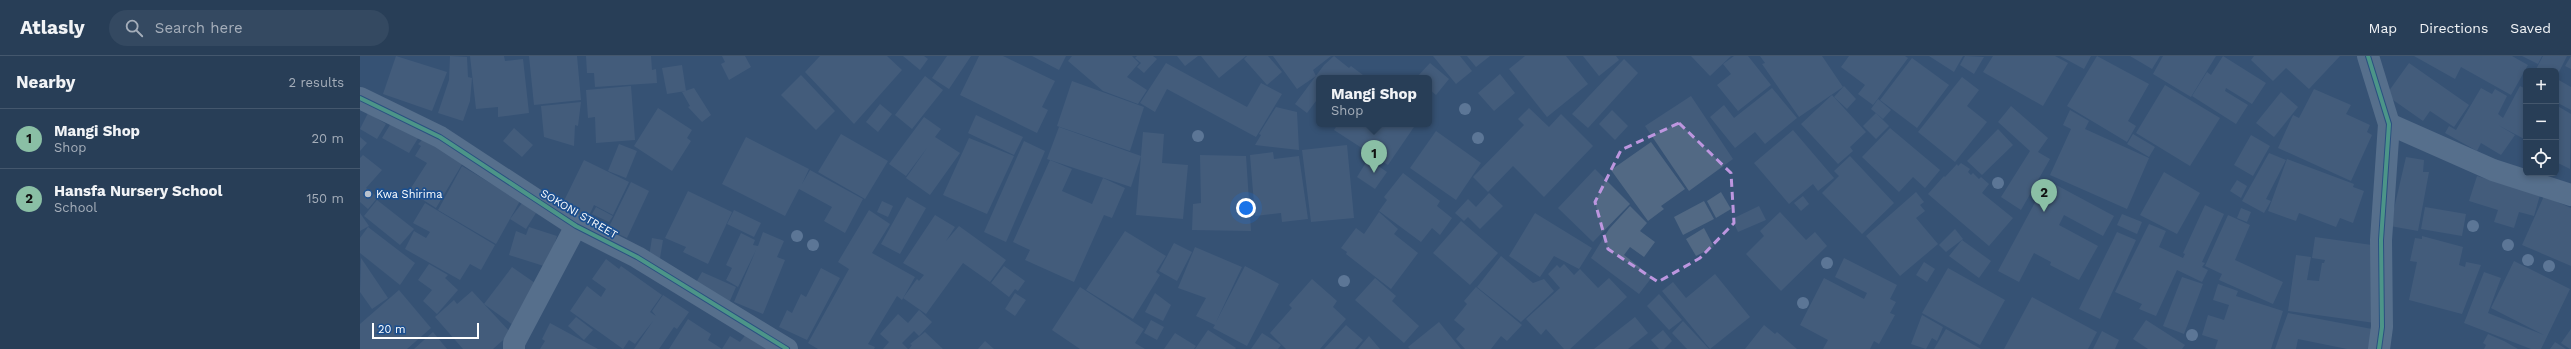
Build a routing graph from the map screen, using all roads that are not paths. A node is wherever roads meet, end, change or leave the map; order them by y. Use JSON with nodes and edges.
{"nodes":[{"id":1,"x":2368,"y":56,"type":"edge"},
{"id":2,"x":360,"y":98,"type":"edge"},
{"id":3,"x":2389,"y":124,"type":"junction"},
{"id":4,"x":2571,"y":195,"type":"edge"},
{"id":5,"x":576,"y":226,"type":"junction"},
{"id":6,"x":514,"y":349,"type":"edge"},
{"id":7,"x":787,"y":349,"type":"edge"},
{"id":8,"x":2379,"y":349,"type":"edge"}],
"edges":[{"from":1,"to":3,"type":"street"},
{"from":2,"to":5,"type":"street","name":"SOKONI STREET"},
{"from":3,"to":4,"type":"street"},
{"from":3,"to":8,"type":"street"},
{"from":5,"to":6,"type":"street"},
{"from":5,"to":7,"type":"street","name":"SOKONI STREET"}]}
